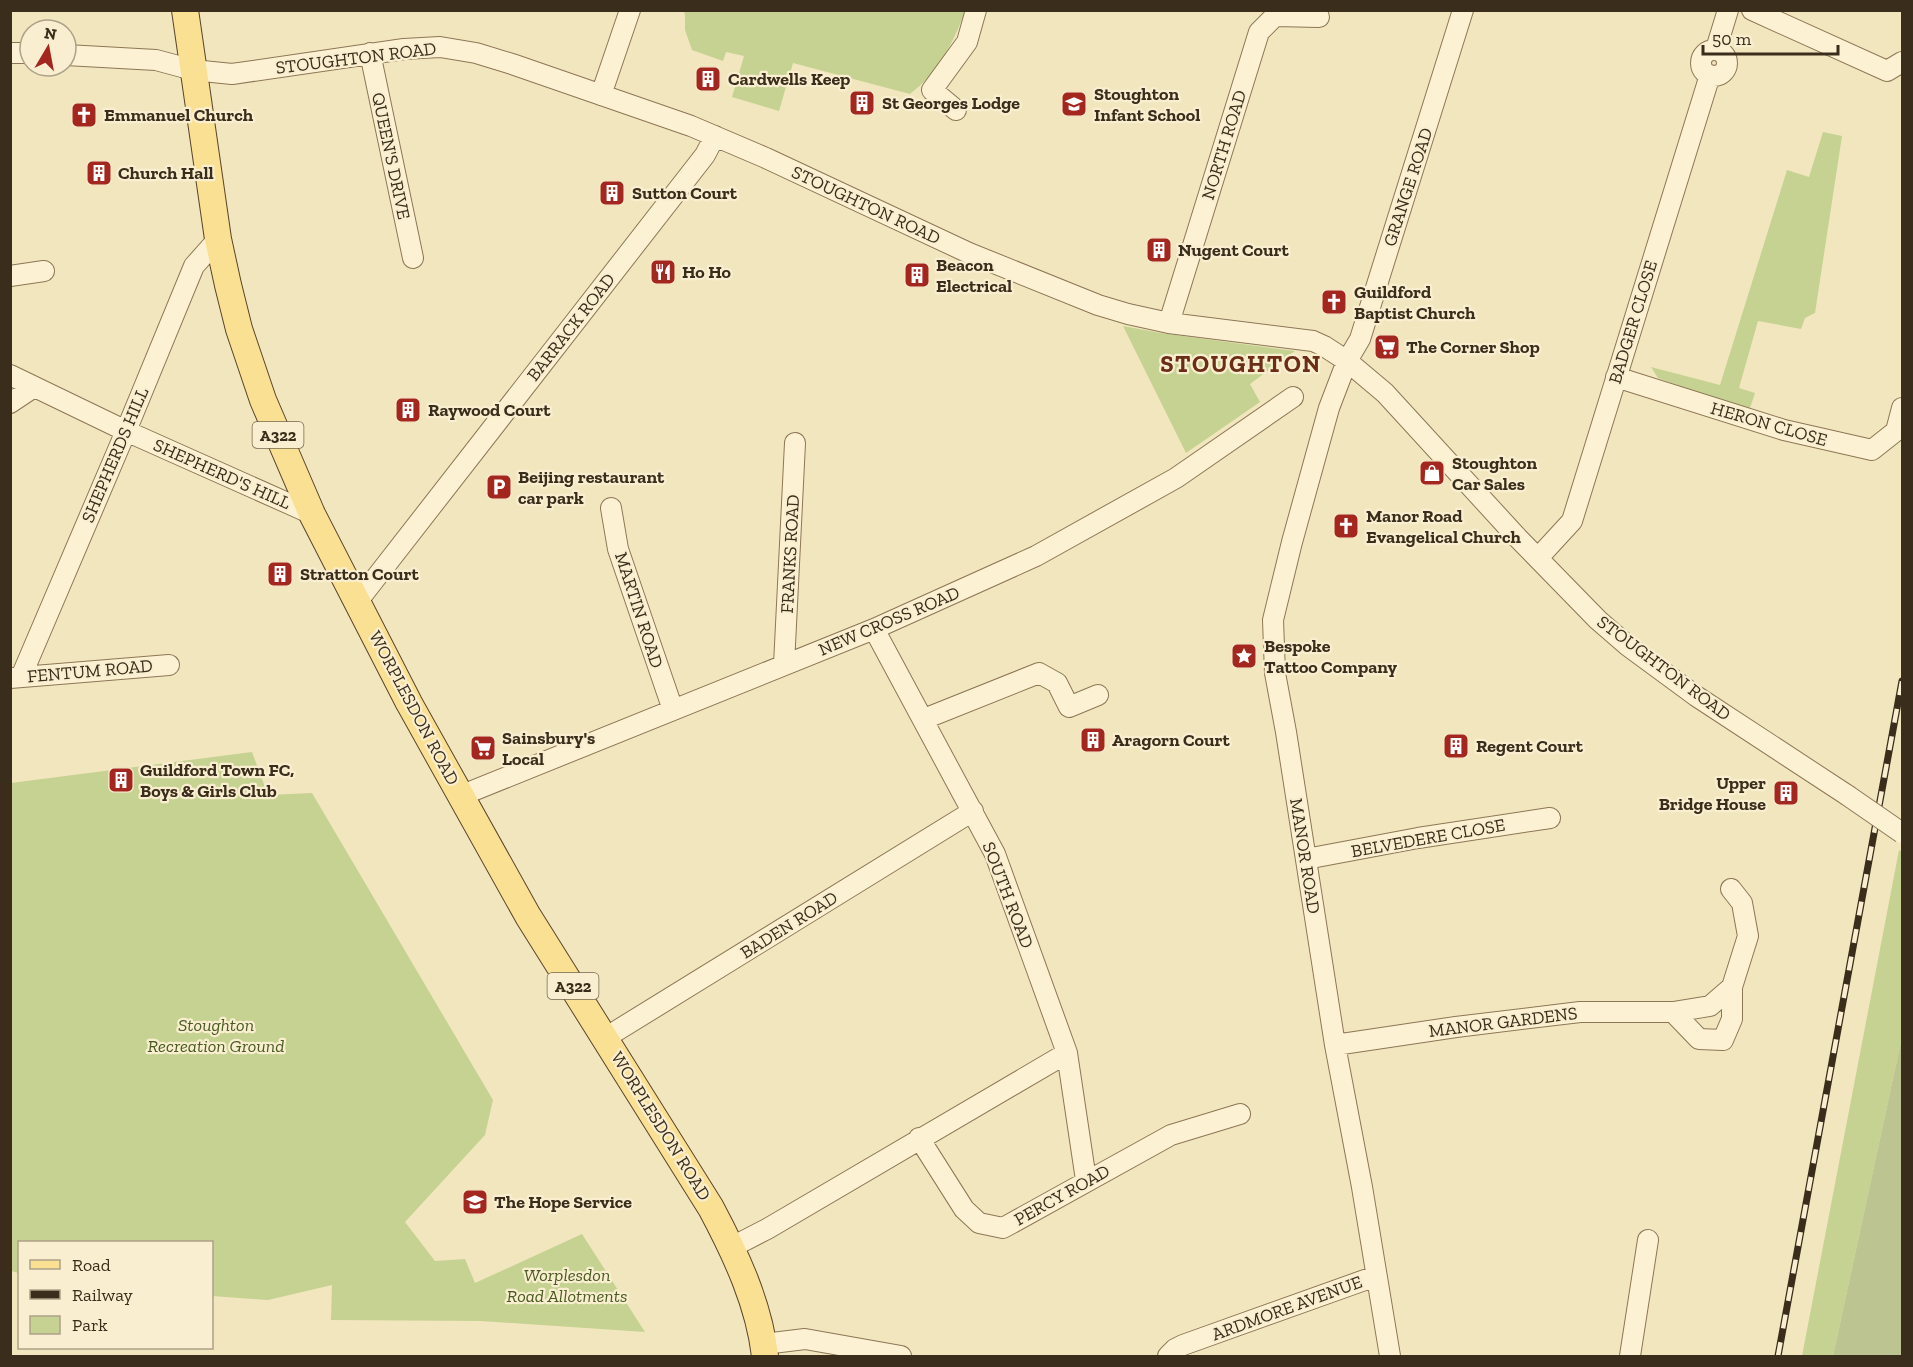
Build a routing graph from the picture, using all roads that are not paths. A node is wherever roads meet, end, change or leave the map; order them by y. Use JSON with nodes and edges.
{"nodes":[{"id":1,"x":185,"y":10,"type":"edge"},
{"id":2,"x":630,"y":10,"type":"edge"},
{"id":3,"x":976,"y":10,"type":"edge"},
{"id":4,"x":1463,"y":10,"type":"edge"},
{"id":5,"x":1728,"y":10,"type":"edge"},
{"id":6,"x":1752,"y":10,"type":"edge"},
{"id":7,"x":1319,"y":17,"type":"dead end"},
{"id":8,"x":370,"y":53,"type":"junction"},
{"id":9,"x":78,"y":56,"type":"edge"},
{"id":10,"x":1902,"y":62,"type":"edge"},
{"id":11,"x":193,"y":70,"type":"junction"},
{"id":12,"x":602,"y":95,"type":"junction"},
{"id":13,"x":956,"y":110,"type":"dead end"},
{"id":14,"x":715,"y":136,"type":"junction"},
{"id":15,"x":218,"y":239,"type":"junction"},
{"id":16,"x":413,"y":258,"type":"dead end"},
{"id":17,"x":44,"y":272,"type":"dead end"},
{"id":18,"x":10,"y":276,"type":"edge"},
{"id":19,"x":1168,"y":323,"type":"junction"},
{"id":20,"x":1347,"y":361,"type":"junction"},
{"id":21,"x":10,"y":375,"type":"edge"},
{"id":22,"x":1616,"y":377,"type":"junction"},
{"id":23,"x":34,"y":387,"type":"junction"},
{"id":24,"x":1293,"y":397,"type":"dead end"},
{"id":25,"x":10,"y":403,"type":"edge"},
{"id":26,"x":1902,"y":408,"type":"edge"},
{"id":27,"x":126,"y":431,"type":"junction"},
{"id":28,"x":795,"y":443,"type":"dead end"},
{"id":29,"x":611,"y":508,"type":"dead end"},
{"id":30,"x":312,"y":514,"type":"junction"},
{"id":31,"x":1538,"y":558,"type":"junction"},
{"id":32,"x":357,"y":602,"type":"junction"},
{"id":33,"x":874,"y":629,"type":"junction"},
{"id":34,"x":169,"y":665,"type":"dead end"},
{"id":35,"x":784,"y":665,"type":"junction"},
{"id":36,"x":16,"y":678,"type":"edge"},
{"id":37,"x":1098,"y":695,"type":"dead end"},
{"id":38,"x":673,"y":710,"type":"junction"},
{"id":39,"x":924,"y":719,"type":"junction"},
{"id":40,"x":460,"y":796,"type":"junction"},
{"id":41,"x":973,"y":811,"type":"junction"},
{"id":42,"x":1550,"y":818,"type":"dead end"},
{"id":43,"x":1902,"y":833,"type":"edge"},
{"id":44,"x":1306,"y":859,"type":"junction"},
{"id":45,"x":1731,"y":889,"type":"dead end"},
{"id":46,"x":1732,"y":987,"type":"junction"},
{"id":47,"x":1673,"y":1012,"type":"junction"},
{"id":48,"x":605,"y":1038,"type":"junction"},
{"id":49,"x":1335,"y":1045,"type":"junction"},
{"id":50,"x":1067,"y":1053,"type":"junction"},
{"id":51,"x":1240,"y":1114,"type":"dead end"},
{"id":52,"x":919,"y":1138,"type":"junction"},
{"id":53,"x":1086,"y":1180,"type":"junction"},
{"id":54,"x":1648,"y":1240,"type":"dead end"},
{"id":55,"x":732,"y":1246,"type":"junction"},
{"id":56,"x":1376,"y":1276,"type":"junction"},
{"id":57,"x":765,"y":1350,"type":"edge"},
{"id":58,"x":901,"y":1356,"type":"edge"},
{"id":59,"x":1168,"y":1356,"type":"edge"},
{"id":60,"x":1390,"y":1356,"type":"edge"},
{"id":61,"x":1630,"y":1356,"type":"edge"}],
"edges":[{"from":1,"to":11,"type":"main road","name":"WORPLESDON ROAD","number":"A322"},
{"from":2,"to":12,"type":"street"},
{"from":3,"to":13,"type":"street"},
{"from":4,"to":20,"type":"street","name":"GRANGE ROAD"},
{"from":5,"to":22,"type":"street","name":"BADGER CLOSE"},
{"from":6,"to":10,"type":"street"},
{"from":7,"to":19,"type":"street","name":"NORTH ROAD"},
{"from":8,"to":11,"type":"street","name":"STOUGHTON ROAD"},
{"from":8,"to":12,"type":"street","name":"STOUGHTON ROAD"},
{"from":8,"to":16,"type":"street","name":"QUEEN'S DRIVE"},
{"from":9,"to":11,"type":"street","name":"STOUGHTON ROAD"},
{"from":11,"to":15,"type":"main road","name":"WORPLESDON ROAD","number":"A322"},
{"from":12,"to":14,"type":"street","name":"STOUGHTON ROAD"},
{"from":14,"to":19,"type":"street","name":"STOUGHTON ROAD"},
{"from":14,"to":32,"type":"street","name":"BARRACK ROAD"},
{"from":15,"to":27,"type":"street","name":"SHEPHERDS HILL"},
{"from":15,"to":30,"type":"main road","name":"WORPLESDON ROAD","number":"A322"},
{"from":17,"to":18,"type":"street"},
{"from":19,"to":20,"type":"street","name":"STOUGHTON ROAD"},
{"from":20,"to":31,"type":"street","name":"STOUGHTON ROAD"},
{"from":20,"to":44,"type":"street","name":"MANOR ROAD"},
{"from":21,"to":23,"type":"street","name":"SHEPHERD'S HILL"},
{"from":22,"to":26,"type":"street","name":"HERON CLOSE"},
{"from":22,"to":31,"type":"street","name":"BADGER CLOSE"},
{"from":23,"to":25,"type":"street"},
{"from":23,"to":27,"type":"street","name":"SHEPHERD'S HILL"},
{"from":24,"to":33,"type":"street","name":"NEW CROSS ROAD"},
{"from":27,"to":30,"type":"street","name":"SHEPHERD'S HILL"},
{"from":27,"to":36,"type":"street","name":"SHEPHERDS HILL"},
{"from":28,"to":35,"type":"street","name":"FRANKS ROAD"},
{"from":29,"to":38,"type":"street","name":"MARTIN ROAD"},
{"from":30,"to":32,"type":"main road","name":"WORPLESDON ROAD","number":"A322"},
{"from":31,"to":43,"type":"street","name":"STOUGHTON ROAD","bridge":true},
{"from":32,"to":40,"type":"main road","name":"WORPLESDON ROAD","number":"A322"},
{"from":33,"to":35,"type":"street","name":"NEW CROSS ROAD"},
{"from":33,"to":39,"type":"street","name":"SOUTH ROAD"},
{"from":34,"to":36,"type":"street","name":"FENTUM ROAD"},
{"from":35,"to":38,"type":"street","name":"NEW CROSS ROAD"},
{"from":37,"to":39,"type":"street"},
{"from":38,"to":40,"type":"street","name":"NEW CROSS ROAD"},
{"from":39,"to":41,"type":"street","name":"SOUTH ROAD"},
{"from":40,"to":48,"type":"main road","name":"WORPLESDON ROAD","number":"A322"},
{"from":41,"to":48,"type":"street","name":"BADEN ROAD"},
{"from":41,"to":50,"type":"street","name":"SOUTH ROAD"},
{"from":42,"to":44,"type":"street","name":"BELVEDERE CLOSE"},
{"from":44,"to":49,"type":"street","name":"MANOR ROAD"},
{"from":45,"to":46,"type":"street"},
{"from":46,"to":47,"type":"street","name":"MANOR GARDENS"},
{"from":46,"to":47,"type":"street"},
{"from":47,"to":49,"type":"street","name":"MANOR GARDENS"},
{"from":48,"to":55,"type":"main road","name":"WORPLESDON ROAD","number":"A322"},
{"from":49,"to":56,"type":"street","name":"MANOR ROAD"},
{"from":50,"to":52,"type":"street"},
{"from":50,"to":53,"type":"street","name":"SOUTH ROAD"},
{"from":51,"to":53,"type":"street","name":"PERCY ROAD"},
{"from":52,"to":53,"type":"street","name":"PERCY ROAD"},
{"from":52,"to":55,"type":"street"},
{"from":54,"to":61,"type":"street"},
{"from":55,"to":57,"type":"main road","name":"WORPLESDON ROAD","number":"A322"},
{"from":56,"to":59,"type":"street","name":"ARDMORE AVENUE"},
{"from":56,"to":60,"type":"street","name":"MANOR ROAD"},
{"from":57,"to":58,"type":"street"}]}
